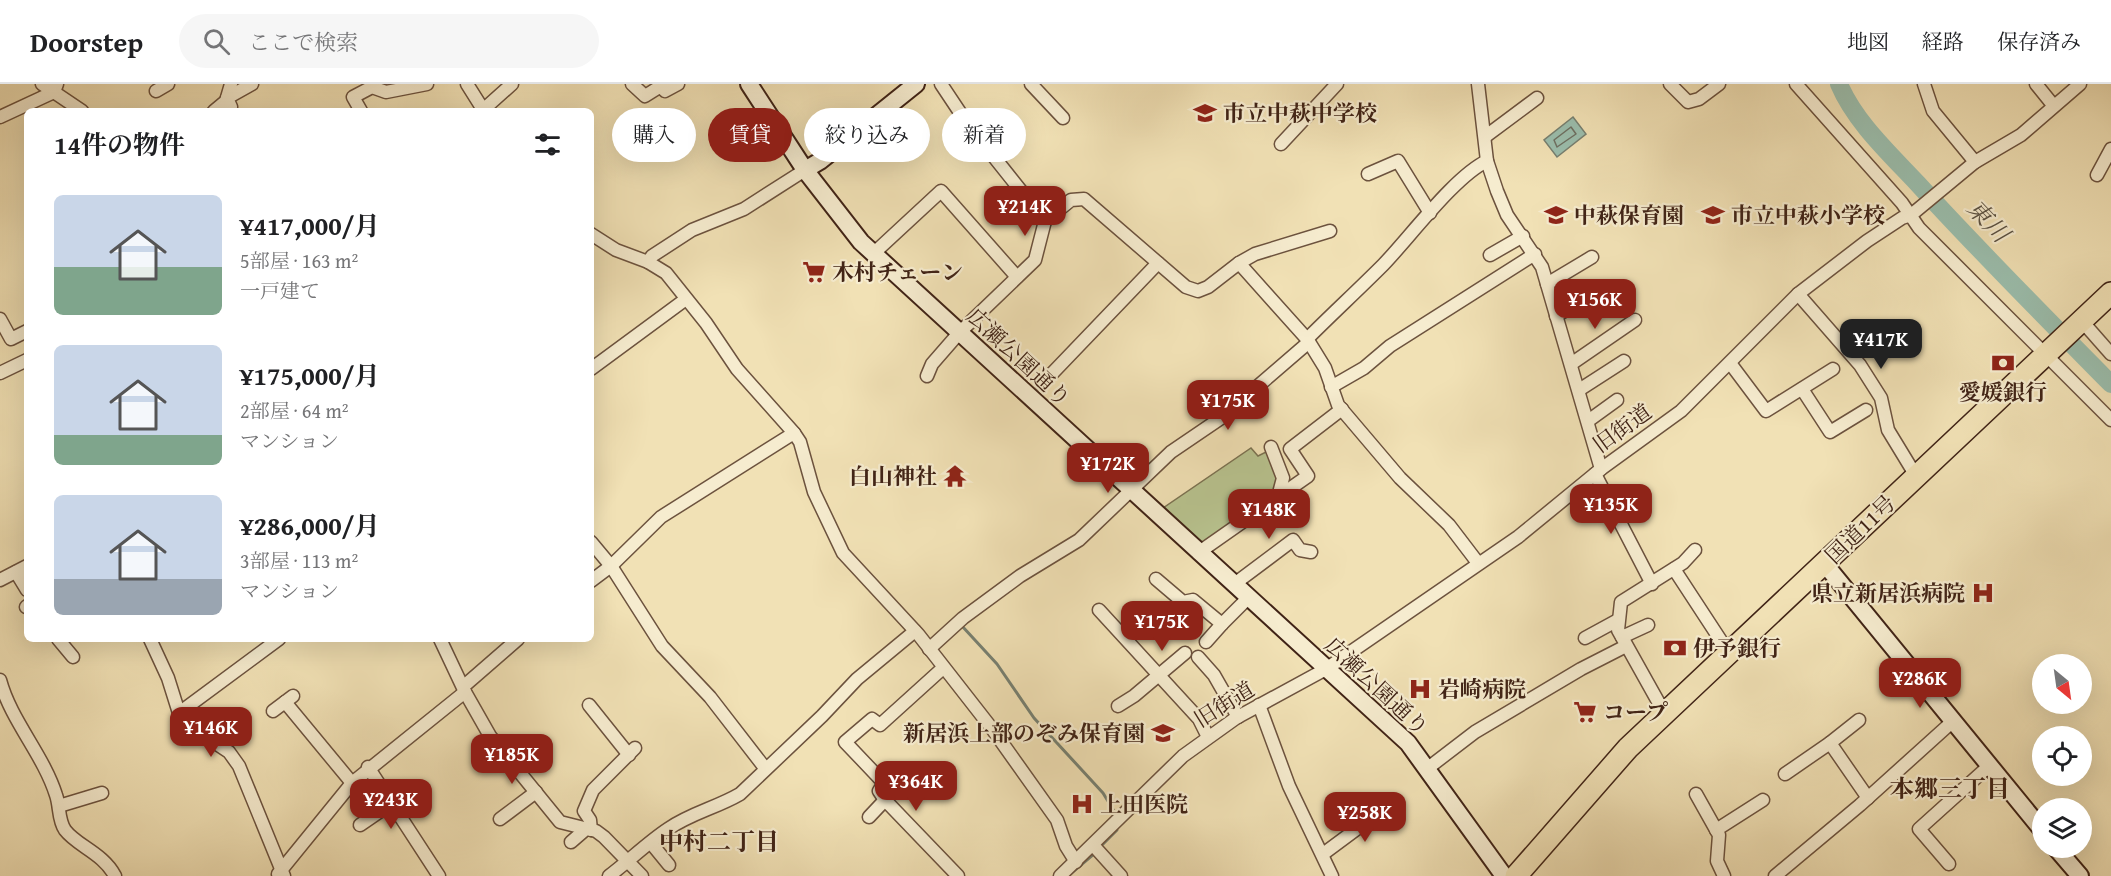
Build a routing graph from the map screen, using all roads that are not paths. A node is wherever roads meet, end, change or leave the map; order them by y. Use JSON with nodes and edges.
{"nodes":[{"id":1,"x":42,"y":84,"type":"edge"},
{"id":2,"x":168,"y":84,"type":"edge"},
{"id":3,"x":231,"y":84,"type":"edge"},
{"id":4,"x":252,"y":84,"type":"edge"},
{"id":5,"x":427,"y":84,"type":"edge"},
{"id":6,"x":467,"y":84,"type":"edge"},
{"id":7,"x":512,"y":84,"type":"edge"},
{"id":8,"x":632,"y":84,"type":"edge"},
{"id":9,"x":678,"y":84,"type":"edge"},
{"id":10,"x":749,"y":84,"type":"edge"},
{"id":11,"x":916,"y":84,"type":"edge"},
{"id":12,"x":941,"y":84,"type":"edge"},
{"id":13,"x":1031,"y":84,"type":"edge"},
{"id":14,"x":1337,"y":84,"type":"edge"},
{"id":15,"x":1478,"y":84,"type":"edge"},
{"id":16,"x":1670,"y":84,"type":"edge"},
{"id":17,"x":1719,"y":84,"type":"edge"},
{"id":18,"x":1796,"y":84,"type":"edge"},
{"id":19,"x":1924,"y":84,"type":"edge"},
{"id":20,"x":2036,"y":84,"type":"edge"},
{"id":21,"x":2080,"y":84,"type":"edge"},
{"id":22,"x":56,"y":88,"type":"edge"},
{"id":23,"x":156,"y":91,"type":"dead end"},
{"id":24,"x":1537,"y":98,"type":"dead end"},
{"id":25,"x":229,"y":102,"type":"junction"},
{"id":26,"x":2053,"y":105,"type":"junction"},
{"id":27,"x":79,"y":108,"type":"edge"},
{"id":28,"x":219,"y":108,"type":"edge"},
{"id":29,"x":359,"y":108,"type":"edge"},
{"id":30,"x":481,"y":108,"type":"edge"},
{"id":31,"x":486,"y":108,"type":"edge"},
{"id":32,"x":0,"y":117,"type":"edge"},
{"id":33,"x":1063,"y":118,"type":"dead end"},
{"id":34,"x":1486,"y":136,"type":"junction"},
{"id":35,"x":1281,"y":144,"type":"dead end"},
{"id":36,"x":2111,"y":149,"type":"edge"},
{"id":37,"x":1487,"y":161,"type":"junction"},
{"id":38,"x":1975,"y":162,"type":"junction"},
{"id":39,"x":805,"y":170,"type":"junction"},
{"id":40,"x":1368,"y":174,"type":"dead end"},
{"id":41,"x":2097,"y":175,"type":"dead end"},
{"id":42,"x":1430,"y":213,"type":"junction"},
{"id":43,"x":1914,"y":213,"type":"junction"},
{"id":44,"x":1045,"y":221,"type":"junction"},
{"id":45,"x":1330,"y":231,"type":"dead end"},
{"id":46,"x":594,"y":236,"type":"edge"},
{"id":47,"x":1523,"y":236,"type":"junction"},
{"id":48,"x":873,"y":254,"type":"junction"},
{"id":49,"x":1535,"y":254,"type":"junction"},
{"id":50,"x":1490,"y":255,"type":"dead end"},
{"id":51,"x":1592,"y":257,"type":"dead end"},
{"id":52,"x":648,"y":262,"type":"junction"},
{"id":53,"x":1158,"y":263,"type":"junction"},
{"id":54,"x":1239,"y":263,"type":"junction"},
{"id":55,"x":1017,"y":277,"type":"junction"},
{"id":56,"x":1547,"y":284,"type":"junction"},
{"id":57,"x":1599,"y":290,"type":"dead end"},
{"id":58,"x":2111,"y":292,"type":"edge"},
{"id":59,"x":1798,"y":294,"type":"junction"},
{"id":60,"x":686,"y":299,"type":"junction"},
{"id":61,"x":1556,"y":316,"type":"junction"},
{"id":62,"x":0,"y":319,"type":"edge"},
{"id":63,"x":1635,"y":320,"type":"dead end"},
{"id":64,"x":2079,"y":323,"type":"junction"},
{"id":65,"x":24,"y":332,"type":"edge"},
{"id":66,"x":3,"y":333,"type":"edge"},
{"id":67,"x":959,"y":333,"type":"junction"},
{"id":68,"x":1308,"y":341,"type":"junction"},
{"id":69,"x":2049,"y":351,"type":"junction"},
{"id":70,"x":2111,"y":354,"type":"edge"},
{"id":71,"x":24,"y":361,"type":"edge"},
{"id":72,"x":1624,"y":361,"type":"dead end"},
{"id":73,"x":1730,"y":363,"type":"junction"},
{"id":74,"x":1571,"y":364,"type":"junction"},
{"id":75,"x":594,"y":367,"type":"edge"},
{"id":76,"x":1833,"y":369,"type":"dead end"},
{"id":77,"x":0,"y":373,"type":"edge"},
{"id":78,"x":927,"y":376,"type":"dead end"},
{"id":79,"x":1041,"y":384,"type":"dead end"},
{"id":80,"x":1331,"y":387,"type":"junction"},
{"id":81,"x":1802,"y":389,"type":"junction"},
{"id":82,"x":1579,"y":390,"type":"junction"},
{"id":83,"x":1617,"y":400,"type":"dead end"},
{"id":84,"x":1342,"y":409,"type":"junction"},
{"id":85,"x":1866,"y":410,"type":"dead end"},
{"id":86,"x":2111,"y":420,"type":"edge"},
{"id":87,"x":1588,"y":421,"type":"junction"},
{"id":88,"x":794,"y":433,"type":"junction"},
{"id":89,"x":1271,"y":447,"type":"dead end"},
{"id":90,"x":1598,"y":471,"type":"junction"},
{"id":91,"x":1916,"y":476,"type":"junction"},
{"id":92,"x":1129,"y":490,"type":"junction"},
{"id":93,"x":1278,"y":497,"type":"junction"},
{"id":94,"x":594,"y":546,"type":"edge"},
{"id":95,"x":1695,"y":550,"type":"dead end"},
{"id":96,"x":1311,"y":552,"type":"dead end"},
{"id":97,"x":1198,"y":553,"type":"junction"},
{"id":98,"x":1478,"y":563,"type":"junction"},
{"id":99,"x":1824,"y":563,"type":"junction"},
{"id":100,"x":611,"y":566,"type":"junction"},
{"id":101,"x":22,"y":569,"type":"edge"},
{"id":102,"x":1674,"y":569,"type":"junction"},
{"id":103,"x":0,"y":578,"type":"edge"},
{"id":104,"x":594,"y":579,"type":"edge"},
{"id":105,"x":1156,"y":579,"type":"dead end"},
{"id":106,"x":1652,"y":584,"type":"junction"},
{"id":107,"x":1233,"y":585,"type":"junction"},
{"id":108,"x":1248,"y":598,"type":"junction"},
{"id":109,"x":1099,"y":610,"type":"dead end"},
{"id":110,"x":1618,"y":620,"type":"junction"},
{"id":111,"x":1222,"y":624,"type":"junction"},
{"id":112,"x":1648,"y":625,"type":"dead end"},
{"id":113,"x":915,"y":631,"type":"junction"},
{"id":114,"x":1585,"y":638,"type":"dead end"},
{"id":115,"x":151,"y":642,"type":"edge"},
{"id":116,"x":275,"y":642,"type":"edge"},
{"id":117,"x":441,"y":642,"type":"edge"},
{"id":118,"x":515,"y":642,"type":"edge"},
{"id":119,"x":1206,"y":642,"type":"dead end"},
{"id":120,"x":1624,"y":642,"type":"junction"},
{"id":121,"x":58,"y":644,"type":"edge"},
{"id":122,"x":929,"y":649,"type":"junction"},
{"id":123,"x":1185,"y":652,"type":"dead end"},
{"id":124,"x":1729,"y":653,"type":"junction"},
{"id":125,"x":73,"y":657,"type":"dead end"},
{"id":126,"x":1198,"y":657,"type":"dead end"},
{"id":127,"x":943,"y":668,"type":"junction"},
{"id":128,"x":1326,"y":669,"type":"junction"},
{"id":129,"x":1159,"y":675,"type":"junction"},
{"id":130,"x":0,"y":680,"type":"edge"},
{"id":131,"x":464,"y":689,"type":"junction"},
{"id":132,"x":4,"y":702,"type":"edge"},
{"id":133,"x":589,"y":705,"type":"dead end"},
{"id":134,"x":1118,"y":705,"type":"dead end"},
{"id":135,"x":1259,"y":705,"type":"junction"},
{"id":136,"x":273,"y":711,"type":"dead end"},
{"id":137,"x":179,"y":713,"type":"junction"},
{"id":138,"x":1665,"y":714,"type":"junction"},
{"id":139,"x":1238,"y":717,"type":"junction"},
{"id":140,"x":1859,"y":720,"type":"dead end"},
{"id":141,"x":1952,"y":722,"type":"junction"},
{"id":142,"x":1208,"y":737,"type":"junction"},
{"id":143,"x":1830,"y":742,"type":"junction"},
{"id":144,"x":1989,"y":766,"type":"junction"},
{"id":145,"x":368,"y":767,"type":"junction"},
{"id":146,"x":765,"y":768,"type":"junction"},
{"id":147,"x":1428,"y":768,"type":"junction"},
{"id":148,"x":1785,"y":774,"type":"dead end"},
{"id":149,"x":352,"y":783,"type":"junction"},
{"id":150,"x":536,"y":792,"type":"junction"},
{"id":151,"x":102,"y":793,"type":"dead end"},
{"id":152,"x":1696,"y":794,"type":"dead end"},
{"id":153,"x":1868,"y":798,"type":"junction"},
{"id":154,"x":885,"y":800,"type":"junction"},
{"id":155,"x":1763,"y":800,"type":"dead end"},
{"id":156,"x":392,"y":803,"type":"junction"},
{"id":157,"x":1389,"y":805,"type":"dead end"},
{"id":158,"x":59,"y":806,"type":"junction"},
{"id":159,"x":869,"y":817,"type":"dead end"},
{"id":160,"x":2032,"y":818,"type":"edge"},
{"id":161,"x":500,"y":819,"type":"dead end"},
{"id":162,"x":360,"y":825,"type":"dead end"},
{"id":163,"x":589,"y":830,"type":"junction"},
{"id":164,"x":1716,"y":830,"type":"junction"},
{"id":165,"x":571,"y":842,"type":"dead end"},
{"id":166,"x":651,"y":843,"type":"junction"},
{"id":167,"x":1093,"y":845,"type":"junction"},
{"id":168,"x":1323,"y":854,"type":"junction"},
{"id":169,"x":2065,"y":858,"type":"edge"},
{"id":170,"x":628,"y":862,"type":"junction"},
{"id":171,"x":1076,"y":862,"type":"junction"},
{"id":172,"x":1949,"y":864,"type":"dead end"},
{"id":173,"x":669,"y":865,"type":"dead end"},
{"id":174,"x":1790,"y":872,"type":"edge"},
{"id":175,"x":281,"y":874,"type":"edge"},
{"id":176,"x":116,"y":876,"type":"edge"},
{"id":177,"x":439,"y":876,"type":"edge"},
{"id":178,"x":609,"y":876,"type":"edge"},
{"id":179,"x":642,"y":876,"type":"edge"},
{"id":180,"x":958,"y":876,"type":"edge"},
{"id":181,"x":1060,"y":876,"type":"edge"},
{"id":182,"x":1121,"y":876,"type":"edge"},
{"id":183,"x":1332,"y":876,"type":"edge"},
{"id":184,"x":1504,"y":876,"type":"edge"},
{"id":185,"x":1516,"y":876,"type":"edge"},
{"id":186,"x":1724,"y":876,"type":"edge"},
{"id":187,"x":1775,"y":876,"type":"edge"},
{"id":188,"x":2080,"y":876,"type":"edge"}],
"edges":[{"from":1,"to":22,"type":"street"},
{"from":2,"to":23,"type":"street"},
{"from":3,"to":25,"type":"street"},
{"from":4,"to":25,"type":"street"},
{"from":5,"to":29,"type":"street"},
{"from":6,"to":30,"type":"street"},
{"from":7,"to":31,"type":"street"},
{"from":8,"to":9,"type":"street"},
{"from":10,"to":39,"type":"street","name":"広瀬公園通り"},
{"from":11,"to":39,"type":"street"},
{"from":12,"to":44,"type":"street"},
{"from":13,"to":33,"type":"street"},
{"from":14,"to":35,"type":"street"},
{"from":15,"to":34,"type":"street"},
{"from":16,"to":17,"type":"street"},
{"from":18,"to":43,"type":"street"},
{"from":19,"to":38,"type":"street"},
{"from":20,"to":26,"type":"street"},
{"from":21,"to":26,"type":"street","name":"旧街道"},
{"from":22,"to":27,"type":"street"},
{"from":22,"to":32,"type":"street"},
{"from":24,"to":34,"type":"street"},
{"from":25,"to":28,"type":"street"},
{"from":26,"to":38,"type":"street","name":"旧街道"},
{"from":34,"to":37,"type":"street"},
{"from":36,"to":41,"type":"street"},
{"from":37,"to":42,"type":"street"},
{"from":37,"to":47,"type":"street"},
{"from":38,"to":43,"type":"street","name":"旧街道"},
{"from":39,"to":48,"type":"street","name":"広瀬公園通り"},
{"from":39,"to":52,"type":"street"},
{"from":40,"to":42,"type":"street"},
{"from":42,"to":68,"type":"street"},
{"from":43,"to":59,"type":"street","name":"旧街道"},
{"from":43,"to":69,"type":"street"},
{"from":44,"to":53,"type":"street"},
{"from":44,"to":55,"type":"street"},
{"from":45,"to":54,"type":"street"},
{"from":46,"to":52,"type":"street"},
{"from":47,"to":49,"type":"street"},
{"from":47,"to":50,"type":"street"},
{"from":48,"to":55,"type":"street"},
{"from":48,"to":67,"type":"street","name":"広瀬公園通り"},
{"from":49,"to":56,"type":"street"},
{"from":49,"to":80,"type":"street"},
{"from":51,"to":56,"type":"street"},
{"from":52,"to":60,"type":"street"},
{"from":53,"to":54,"type":"street"},
{"from":53,"to":79,"type":"street"},
{"from":54,"to":68,"type":"street"},
{"from":55,"to":67,"type":"street"},
{"from":56,"to":61,"type":"street"},
{"from":57,"to":61,"type":"street"},
{"from":58,"to":64,"type":"highway","name":"国道11号"},
{"from":59,"to":73,"type":"street","name":"旧街道"},
{"from":59,"to":91,"type":"street"},
{"from":60,"to":75,"type":"street"},
{"from":60,"to":88,"type":"street"},
{"from":61,"to":74,"type":"street"},
{"from":62,"to":66,"type":"street"},
{"from":63,"to":74,"type":"street"},
{"from":64,"to":69,"type":"highway","name":"国道11号"},
{"from":64,"to":70,"type":"street"},
{"from":65,"to":66,"type":"street"},
{"from":67,"to":78,"type":"street"},
{"from":67,"to":92,"type":"street","name":"広瀬公園通り"},
{"from":68,"to":80,"type":"street"},
{"from":68,"to":92,"type":"street"},
{"from":69,"to":86,"type":"street"},
{"from":69,"to":91,"type":"highway","name":"国道11号"},
{"from":71,"to":77,"type":"street"},
{"from":72,"to":82,"type":"street"},
{"from":73,"to":81,"type":"street"},
{"from":73,"to":90,"type":"street","name":"旧街道"},
{"from":74,"to":82,"type":"street"},
{"from":76,"to":81,"type":"street"},
{"from":80,"to":84,"type":"street"},
{"from":81,"to":85,"type":"street"},
{"from":82,"to":87,"type":"street"},
{"from":83,"to":87,"type":"street"},
{"from":84,"to":93,"type":"street"},
{"from":84,"to":98,"type":"street"},
{"from":87,"to":90,"type":"street"},
{"from":88,"to":100,"type":"street"},
{"from":88,"to":113,"type":"street"},
{"from":89,"to":93,"type":"street"},
{"from":90,"to":98,"type":"street","name":"旧街道"},
{"from":90,"to":106,"type":"street"},
{"from":91,"to":99,"type":"highway","name":"国道11号"},
{"from":92,"to":97,"type":"street","name":"広瀬公園通り"},
{"from":92,"to":122,"type":"street"},
{"from":93,"to":97,"type":"street"},
{"from":94,"to":100,"type":"street"},
{"from":95,"to":102,"type":"street"},
{"from":96,"to":107,"type":"street"},
{"from":97,"to":107,"type":"street","name":"広瀬公園通り"},
{"from":98,"to":128,"type":"street","name":"旧街道"},
{"from":99,"to":124,"type":"highway","name":"国道11号"},
{"from":99,"to":141,"type":"street"},
{"from":100,"to":104,"type":"street"},
{"from":100,"to":146,"type":"street"},
{"from":101,"to":103,"type":"street"},
{"from":102,"to":106,"type":"street"},
{"from":102,"to":124,"type":"street"},
{"from":105,"to":111,"type":"street"},
{"from":106,"to":110,"type":"street"},
{"from":107,"to":108,"type":"street","name":"広瀬公園通り"},
{"from":108,"to":111,"type":"street"},
{"from":108,"to":128,"type":"street","name":"広瀬公園通り"},
{"from":109,"to":129,"type":"street"},
{"from":110,"to":114,"type":"street"},
{"from":110,"to":120,"type":"street"},
{"from":111,"to":119,"type":"street"},
{"from":112,"to":120,"type":"street"},
{"from":113,"to":122,"type":"street"},
{"from":113,"to":146,"type":"street"},
{"from":115,"to":137,"type":"street"},
{"from":116,"to":137,"type":"street"},
{"from":117,"to":131,"type":"street"},
{"from":118,"to":131,"type":"street"},
{"from":120,"to":138,"type":"street"},
{"from":120,"to":147,"type":"street"},
{"from":121,"to":125,"type":"street"},
{"from":122,"to":127,"type":"street"},
{"from":123,"to":129,"type":"street"},
{"from":124,"to":138,"type":"highway","name":"国道11号"},
{"from":126,"to":139,"type":"street"},
{"from":127,"to":154,"type":"street"},
{"from":127,"to":171,"type":"street"},
{"from":128,"to":135,"type":"street","name":"旧街道"},
{"from":128,"to":147,"type":"street","name":"広瀬公園通り"},
{"from":129,"to":134,"type":"street"},
{"from":129,"to":142,"type":"street"},
{"from":130,"to":132,"type":"street"},
{"from":131,"to":145,"type":"street"},
{"from":131,"to":150,"type":"street"},
{"from":132,"to":158,"type":"street"},
{"from":133,"to":163,"type":"street"},
{"from":135,"to":139,"type":"street","name":"旧街道"},
{"from":135,"to":168,"type":"street"},
{"from":136,"to":149,"type":"street"},
{"from":137,"to":175,"type":"street"},
{"from":138,"to":185,"type":"highway","name":"国道11号"},
{"from":139,"to":142,"type":"street","name":"旧街道"},
{"from":140,"to":143,"type":"street"},
{"from":141,"to":144,"type":"street"},
{"from":141,"to":153,"type":"street"},
{"from":142,"to":167,"type":"street","name":"旧街道"},
{"from":143,"to":148,"type":"street"},
{"from":143,"to":153,"type":"street"},
{"from":144,"to":160,"type":"street"},
{"from":144,"to":172,"type":"street"},
{"from":145,"to":149,"type":"street"},
{"from":145,"to":156,"type":"street"},
{"from":146,"to":166,"type":"street"},
{"from":147,"to":184,"type":"street","name":"広瀬公園通り"},
{"from":149,"to":175,"type":"street"},
{"from":150,"to":161,"type":"street"},
{"from":150,"to":163,"type":"street"},
{"from":151,"to":158,"type":"street"},
{"from":152,"to":164,"type":"street"},
{"from":153,"to":174,"type":"street"},
{"from":154,"to":159,"type":"street"},
{"from":154,"to":180,"type":"street"},
{"from":155,"to":164,"type":"street"},
{"from":156,"to":162,"type":"street"},
{"from":156,"to":177,"type":"street"},
{"from":157,"to":168,"type":"street"},
{"from":158,"to":176,"type":"street"},
{"from":163,"to":165,"type":"street"},
{"from":163,"to":170,"type":"street"},
{"from":164,"to":186,"type":"street"},
{"from":166,"to":170,"type":"street"},
{"from":166,"to":173,"type":"street"},
{"from":167,"to":171,"type":"street","name":"旧街道"},
{"from":167,"to":182,"type":"street"},
{"from":168,"to":183,"type":"street"},
{"from":169,"to":188,"type":"street"},
{"from":170,"to":178,"type":"street"},
{"from":170,"to":179,"type":"street"},
{"from":171,"to":181,"type":"street","name":"旧街道"},
{"from":174,"to":187,"type":"street"}]}
